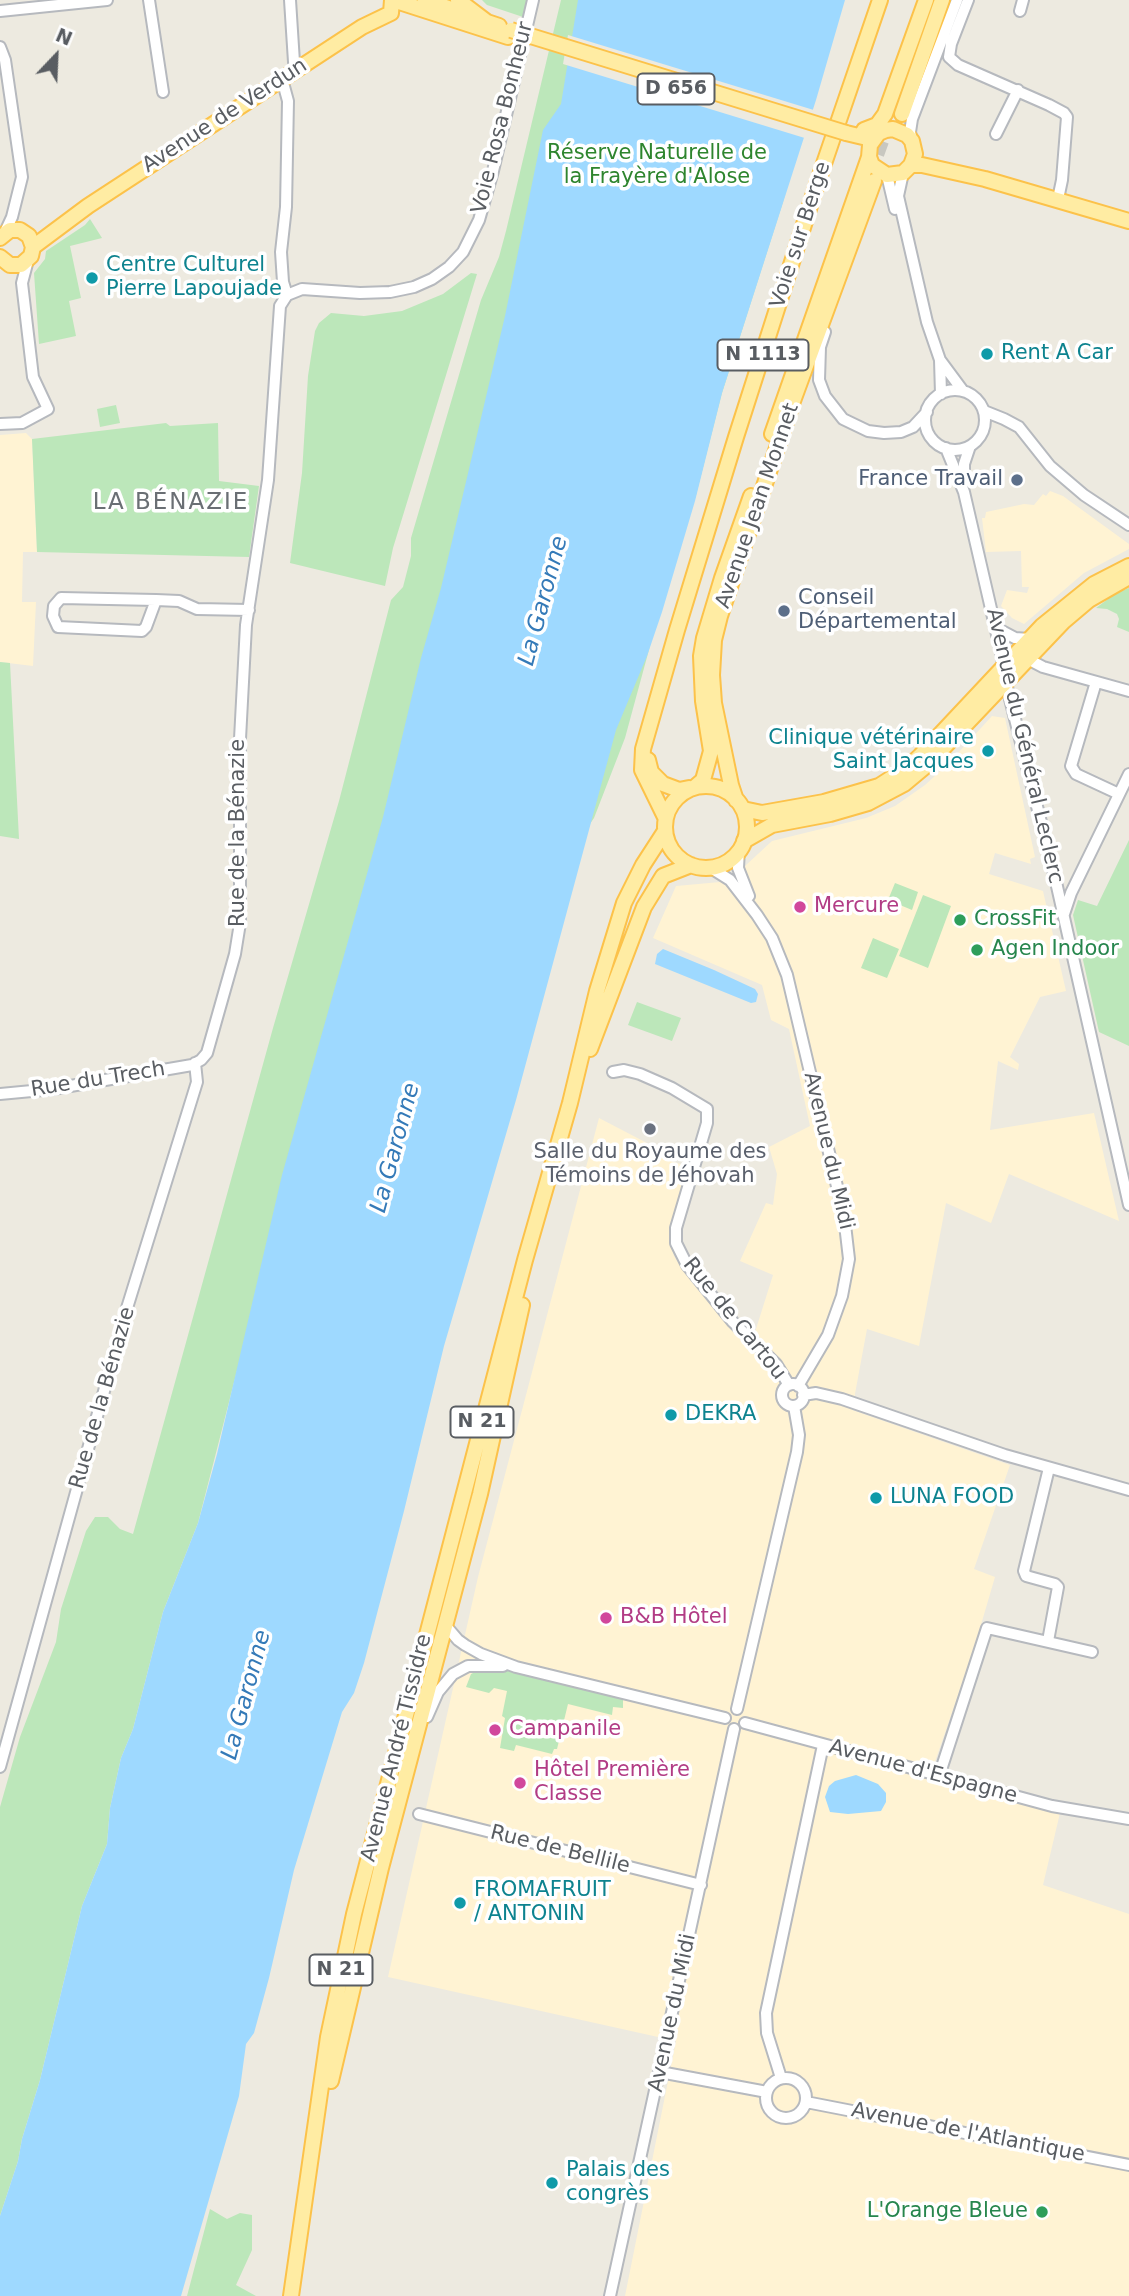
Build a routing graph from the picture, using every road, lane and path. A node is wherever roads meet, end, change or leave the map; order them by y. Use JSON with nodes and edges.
{"nodes":[{"id":1,"x":107,"y":0,"type":"edge"},
{"id":2,"x":149,"y":0,"type":"edge"},
{"id":3,"x":290,"y":0,"type":"edge"},
{"id":4,"x":392,"y":0,"type":"edge"},
{"id":5,"x":425,"y":0,"type":"edge"},
{"id":6,"x":458,"y":0,"type":"edge"},
{"id":7,"x":533,"y":0,"type":"edge"},
{"id":8,"x":880,"y":0,"type":"edge"},
{"id":9,"x":926,"y":0,"type":"edge"},
{"id":10,"x":933,"y":0,"type":"edge"},
{"id":11,"x":942,"y":0,"type":"edge"},
{"id":12,"x":957,"y":0,"type":"edge"},
{"id":13,"x":968,"y":0,"type":"edge"},
{"id":14,"x":0,"y":11,"type":"edge"},
{"id":15,"x":487,"y":22,"type":"junction"},
{"id":16,"x":510,"y":34,"type":"junction"},
{"id":17,"x":0,"y":47,"type":"edge"},
{"id":18,"x":298,"y":69,"type":"junction"},
{"id":19,"x":282,"y":79,"type":"junction"},
{"id":20,"x":1018,"y":90,"type":"junction"},
{"id":21,"x":163,"y":92,"type":"dead end"},
{"id":22,"x":878,"y":134,"type":"junction"},
{"id":23,"x":996,"y":134,"type":"dead end"},
{"id":24,"x":845,"y":135,"type":"junction"},
{"id":25,"x":913,"y":145,"type":"junction"},
{"id":26,"x":869,"y":155,"type":"junction"},
{"id":27,"x":907,"y":169,"type":"junction"},
{"id":28,"x":877,"y":179,"type":"junction"},
{"id":29,"x":985,"y":179,"type":"junction"},
{"id":30,"x":1058,"y":199,"type":"junction"},
{"id":31,"x":88,"y":206,"type":"junction"},
{"id":32,"x":1129,"y":221,"type":"edge"},
{"id":33,"x":12,"y":230,"type":"edge"},
{"id":34,"x":905,"y":233,"type":"junction"},
{"id":35,"x":31,"y":254,"type":"junction"},
{"id":36,"x":5,"y":263,"type":"edge"},
{"id":37,"x":22,"y":283,"type":"junction"},
{"id":38,"x":287,"y":295,"type":"junction"},
{"id":39,"x":940,"y":360,"type":"junction"},
{"id":40,"x":963,"y":391,"type":"junction"},
{"id":41,"x":940,"y":394,"type":"junction"},
{"id":42,"x":984,"y":411,"type":"junction"},
{"id":43,"x":927,"y":412,"type":"junction"},
{"id":44,"x":0,"y":424,"type":"edge"},
{"id":45,"x":970,"y":446,"type":"junction"},
{"id":46,"x":946,"y":448,"type":"junction"},
{"id":47,"x":766,"y":456,"type":"junction"},
{"id":48,"x":964,"y":492,"type":"junction"},
{"id":49,"x":1129,"y":525,"type":"edge"},
{"id":50,"x":1129,"y":566,"type":"edge"},
{"id":51,"x":1129,"y":577,"type":"edge"},
{"id":52,"x":156,"y":600,"type":"junction"},
{"id":53,"x":249,"y":610,"type":"junction"},
{"id":54,"x":996,"y":628,"type":"junction"},
{"id":55,"x":1030,"y":639,"type":"junction"},
{"id":56,"x":1021,"y":656,"type":"junction"},
{"id":57,"x":1003,"y":667,"type":"junction"},
{"id":58,"x":1096,"y":682,"type":"junction"},
{"id":59,"x":1006,"y":683,"type":"junction"},
{"id":60,"x":1129,"y":691,"type":"edge"},
{"id":61,"x":655,"y":712,"type":"junction"},
{"id":62,"x":1129,"y":774,"type":"edge"},
{"id":63,"x":693,"y":787,"type":"junction"},
{"id":64,"x":1119,"y":794,"type":"junction"},
{"id":65,"x":739,"y":804,"type":"junction"},
{"id":66,"x":665,"y":824,"type":"junction"},
{"id":67,"x":742,"y":845,"type":"junction"},
{"id":68,"x":691,"y":865,"type":"junction"},
{"id":69,"x":711,"y":868,"type":"junction"},
{"id":70,"x":757,"y":915,"type":"junction"},
{"id":71,"x":1063,"y":917,"type":"junction"},
{"id":72,"x":195,"y":1063,"type":"junction"},
{"id":73,"x":613,"y":1072,"type":"dead end"},
{"id":74,"x":0,"y":1094,"type":"edge"},
{"id":75,"x":570,"y":1103,"type":"junction"},
{"id":76,"x":1129,"y":1205,"type":"edge"},
{"id":77,"x":541,"y":1209,"type":"junction"},
{"id":78,"x":797,"y":1389,"type":"junction"},
{"id":79,"x":794,"y":1406,"type":"junction"},
{"id":80,"x":1049,"y":1468,"type":"junction"},
{"id":81,"x":1129,"y":1490,"type":"edge"},
{"id":82,"x":446,"y":1626,"type":"junction"},
{"id":83,"x":1048,"y":1641,"type":"junction"},
{"id":84,"x":1092,"y":1652,"type":"dead end"},
{"id":85,"x":516,"y":1667,"type":"junction"},
{"id":86,"x":737,"y":1709,"type":"junction"},
{"id":87,"x":725,"y":1718,"type":"junction"},
{"id":88,"x":745,"y":1723,"type":"junction"},
{"id":89,"x":734,"y":1729,"type":"junction"},
{"id":90,"x":823,"y":1745,"type":"junction"},
{"id":91,"x":0,"y":1766,"type":"edge"},
{"id":92,"x":939,"y":1776,"type":"junction"},
{"id":93,"x":398,"y":1805,"type":"junction"},
{"id":94,"x":419,"y":1814,"type":"dead end"},
{"id":95,"x":1129,"y":1819,"type":"edge"},
{"id":96,"x":701,"y":1885,"type":"junction"},
{"id":97,"x":660,"y":2072,"type":"junction"},
{"id":98,"x":781,"y":2078,"type":"junction"},
{"id":99,"x":766,"y":2092,"type":"junction"},
{"id":100,"x":806,"y":2102,"type":"junction"},
{"id":101,"x":1129,"y":2165,"type":"edge"},
{"id":102,"x":293,"y":2296,"type":"edge"},
{"id":103,"x":610,"y":2296,"type":"edge"}],
"edges":[{"from":1,"to":14,"type":"street"},
{"from":2,"to":21,"type":"street"},
{"from":3,"to":18,"type":"street"},
{"from":4,"to":16,"type":"main road","number":"D 656"},
{"from":4,"to":18,"type":"main road","name":"Avenue de Verdun"},
{"from":5,"to":15,"type":"main road"},
{"from":6,"to":15,"type":"main road","number":"D 656"},
{"from":7,"to":38,"type":"street","name":"Voie Rosa Bonheur"},
{"from":8,"to":61,"type":"main road","name":"Voie sur Berge","number":"N 1113"},
{"from":9,"to":24,"type":"main road"},
{"from":10,"to":11,"type":"main road"},
{"from":12,"to":25,"type":"street"},
{"from":13,"to":20,"type":"street"},
{"from":15,"to":16,"type":"main road","number":"D 656"},
{"from":16,"to":24,"type":"main road","number":"D 656"},
{"from":16,"to":24,"type":"main road","number":"D 656","bridge":true},
{"from":17,"to":33,"type":"street"},
{"from":18,"to":19,"type":"main road","name":"Avenue de Verdun"},
{"from":19,"to":31,"type":"main road","name":"Avenue de Verdun"},
{"from":19,"to":38,"type":"street","name":"Rue de la Bénazie"},
{"from":20,"to":23,"type":"street"},
{"from":20,"to":30,"type":"street"},
{"from":22,"to":24,"type":"main road","number":"D 656"},
{"from":22,"to":25,"type":"main road"},
{"from":22,"to":26,"type":"main road"},
{"from":24,"to":26,"type":"main road","number":"D 656"},
{"from":25,"to":27,"type":"main road"},
{"from":25,"to":29,"type":"main road"},
{"from":26,"to":28,"type":"main road"},
{"from":26,"to":47,"type":"main road"},
{"from":27,"to":28,"type":"main road"},
{"from":27,"to":29,"type":"main road"},
{"from":27,"to":34,"type":"street"},
{"from":28,"to":34,"type":"street"},
{"from":28,"to":43,"type":"street"},
{"from":28,"to":47,"type":"main road","name":"Avenue Jean Monnet"},
{"from":28,"to":65,"type":"main road","name":"Avenue Jean Monnet"},
{"from":29,"to":30,"type":"main road"},
{"from":30,"to":32,"type":"main road"},
{"from":31,"to":33,"type":"main road","name":"Avenue de Verdun"},
{"from":31,"to":35,"type":"main road","name":"Avenue de Verdun"},
{"from":33,"to":35,"type":"main road"},
{"from":34,"to":39,"type":"street"},
{"from":35,"to":36,"type":"main road","name":"Avenue de Verdun"},
{"from":35,"to":37,"type":"street"},
{"from":36,"to":37,"type":"street"},
{"from":37,"to":44,"type":"street"},
{"from":38,"to":53,"type":"street","name":"Rue de la Bénazie"},
{"from":39,"to":40,"type":"street"},
{"from":39,"to":41,"type":"street"},
{"from":40,"to":41,"type":"street"},
{"from":40,"to":42,"type":"street"},
{"from":41,"to":43,"type":"street"},
{"from":42,"to":45,"type":"street"},
{"from":42,"to":49,"type":"street"},
{"from":43,"to":46,"type":"street"},
{"from":45,"to":46,"type":"street"},
{"from":45,"to":48,"type":"street","name":"Avenue du Général Leclerc"},
{"from":46,"to":48,"type":"street","name":"Avenue du Général Leclerc"},
{"from":47,"to":63,"type":"main road","name":"Avenue Jean Monnet"},
{"from":48,"to":54,"type":"street","name":"Avenue du Général Leclerc"},
{"from":50,"to":55,"type":"main road"},
{"from":51,"to":56,"type":"main road"},
{"from":52,"to":52,"type":"street"},
{"from":52,"to":53,"type":"street"},
{"from":53,"to":72,"type":"street","name":"Rue de la Bénazie"},
{"from":54,"to":55,"type":"street"},
{"from":54,"to":57,"type":"street","name":"Avenue du Général Leclerc"},
{"from":55,"to":56,"type":"main road"},
{"from":56,"to":57,"type":"main road"},
{"from":56,"to":58,"type":"street"},
{"from":56,"to":59,"type":"main road"},
{"from":57,"to":59,"type":"street","name":"Avenue du Général Leclerc"},
{"from":57,"to":65,"type":"main road"},
{"from":58,"to":60,"type":"street"},
{"from":58,"to":64,"type":"street"},
{"from":59,"to":67,"type":"main road"},
{"from":59,"to":71,"type":"street","name":"Avenue du Général Leclerc"},
{"from":61,"to":63,"type":"main road","number":"N 1113"},
{"from":61,"to":66,"type":"main road","number":"N 1113"},
{"from":62,"to":64,"type":"street"},
{"from":63,"to":65,"type":"main road"},
{"from":63,"to":66,"type":"main road"},
{"from":64,"to":71,"type":"street"},
{"from":65,"to":67,"type":"main road"},
{"from":66,"to":68,"type":"main road"},
{"from":66,"to":75,"type":"main road","name":"Avenue André Tissidre"},
{"from":67,"to":69,"type":"main road"},
{"from":67,"to":70,"type":"street","name":"Avenue du Midi"},
{"from":68,"to":69,"type":"main road"},
{"from":68,"to":75,"type":"main road","name":"Avenue André Tissidre"},
{"from":69,"to":70,"type":"street","name":"Avenue du Midi"},
{"from":70,"to":78,"type":"street","name":"Avenue du Midi"},
{"from":71,"to":76,"type":"street","name":"Avenue du Général Leclerc"},
{"from":72,"to":74,"type":"street","name":"Rue du Trech"},
{"from":72,"to":91,"type":"street","name":"Rue de la Bénazie"},
{"from":73,"to":78,"type":"street","name":"Rue de Cartou"},
{"from":75,"to":77,"type":"main road","name":"Avenue André Tissidre"},
{"from":77,"to":82,"type":"main road","name":"Avenue André Tissidre","number":"N 21"},
{"from":77,"to":102,"type":"main road","name":"Avenue André Tissidre","number":"N 21"},
{"from":78,"to":79,"type":"street"},
{"from":78,"to":79,"type":"street"},
{"from":78,"to":80,"type":"street","name":"Rue de Cartou"},
{"from":79,"to":86,"type":"street"},
{"from":80,"to":81,"type":"street","name":"Rue de Cartou"},
{"from":80,"to":83,"type":"street"},
{"from":82,"to":85,"type":"street"},
{"from":82,"to":93,"type":"main road","name":"Avenue André Tissidre","number":"N 21"},
{"from":83,"to":84,"type":"street"},
{"from":83,"to":92,"type":"street"},
{"from":85,"to":87,"type":"street"},
{"from":85,"to":93,"type":"street"},
{"from":86,"to":87,"type":"street"},
{"from":86,"to":88,"type":"street"},
{"from":87,"to":89,"type":"street"},
{"from":88,"to":89,"type":"street"},
{"from":88,"to":90,"type":"street","name":"Avenue d'Espagne"},
{"from":89,"to":96,"type":"street","name":"Avenue du Midi"},
{"from":90,"to":92,"type":"street","name":"Avenue d'Espagne"},
{"from":90,"to":98,"type":"street"},
{"from":92,"to":95,"type":"street","name":"Avenue d'Espagne"},
{"from":93,"to":102,"type":"main road","name":"Avenue André Tissidre","number":"N 21"},
{"from":94,"to":96,"type":"street","name":"Rue de Bellile"},
{"from":96,"to":97,"type":"street","name":"Avenue du Midi"},
{"from":97,"to":99,"type":"street"},
{"from":97,"to":103,"type":"street","name":"Avenue du Midi"},
{"from":98,"to":99,"type":"street"},
{"from":98,"to":100,"type":"street"},
{"from":99,"to":100,"type":"street"},
{"from":100,"to":101,"type":"street","name":"Avenue de l'Atlantique"}]}
